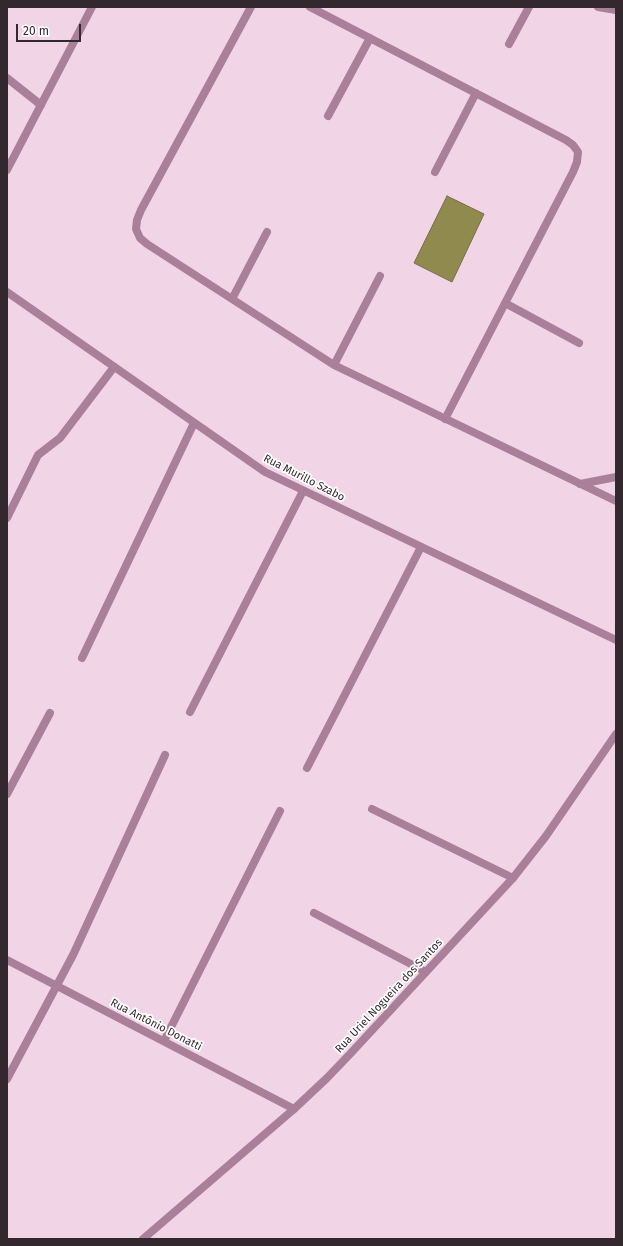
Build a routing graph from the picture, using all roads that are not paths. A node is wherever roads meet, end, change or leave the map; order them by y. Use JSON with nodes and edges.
{"nodes":[{"id":1,"x":92,"y":7,"type":"edge"},
{"id":2,"x":251,"y":7,"type":"edge"},
{"id":3,"x":310,"y":7,"type":"edge"},
{"id":4,"x":528,"y":7,"type":"edge"},
{"id":5,"x":598,"y":7,"type":"edge"},
{"id":6,"x":616,"y":10,"type":"edge"},
{"id":7,"x":370,"y":38,"type":"junction"},
{"id":8,"x":509,"y":44,"type":"dead end"},
{"id":9,"x":7,"y":78,"type":"edge"},
{"id":10,"x":476,"y":93,"type":"junction"},
{"id":11,"x":41,"y":105,"type":"junction"},
{"id":12,"x":328,"y":116,"type":"dead end"},
{"id":13,"x":7,"y":170,"type":"edge"},
{"id":14,"x":435,"y":172,"type":"dead end"},
{"id":15,"x":267,"y":232,"type":"dead end"},
{"id":16,"x":380,"y":276,"type":"dead end"},
{"id":17,"x":7,"y":292,"type":"edge"},
{"id":18,"x":232,"y":299,"type":"junction"},
{"id":19,"x":505,"y":303,"type":"junction"},
{"id":20,"x":579,"y":343,"type":"dead end"},
{"id":21,"x":334,"y":365,"type":"junction"},
{"id":22,"x":114,"y":367,"type":"junction"},
{"id":23,"x":444,"y":419,"type":"junction"},
{"id":24,"x":194,"y":423,"type":"junction"},
{"id":25,"x":616,"y":477,"type":"edge"},
{"id":26,"x":580,"y":484,"type":"junction"},
{"id":27,"x":303,"y":491,"type":"junction"},
{"id":28,"x":616,"y":501,"type":"edge"},
{"id":29,"x":7,"y":518,"type":"edge"},
{"id":30,"x":421,"y":547,"type":"junction"},
{"id":31,"x":616,"y":640,"type":"edge"},
{"id":32,"x":82,"y":658,"type":"dead end"},
{"id":33,"x":190,"y":712,"type":"dead end"},
{"id":34,"x":50,"y":713,"type":"dead end"},
{"id":35,"x":616,"y":734,"type":"edge"},
{"id":36,"x":165,"y":755,"type":"dead end"},
{"id":37,"x":307,"y":768,"type":"dead end"},
{"id":38,"x":7,"y":794,"type":"edge"},
{"id":39,"x":372,"y":809,"type":"dead end"},
{"id":40,"x":280,"y":811,"type":"dead end"},
{"id":41,"x":513,"y":878,"type":"junction"},
{"id":42,"x":314,"y":913,"type":"dead end"},
{"id":43,"x":7,"y":960,"type":"edge"},
{"id":44,"x":426,"y":972,"type":"junction"},
{"id":45,"x":57,"y":986,"type":"junction"},
{"id":46,"x":164,"y":1041,"type":"junction"},
{"id":47,"x":7,"y":1079,"type":"edge"},
{"id":48,"x":294,"y":1109,"type":"junction"},
{"id":49,"x":143,"y":1239,"type":"edge"}],
"edges":[{"from":1,"to":11,"type":"street"},
{"from":2,"to":18,"type":"street"},
{"from":3,"to":7,"type":"street"},
{"from":4,"to":8,"type":"street"},
{"from":5,"to":6,"type":"street"},
{"from":7,"to":10,"type":"street"},
{"from":7,"to":12,"type":"street"},
{"from":9,"to":11,"type":"street"},
{"from":10,"to":14,"type":"street"},
{"from":10,"to":19,"type":"street"},
{"from":11,"to":13,"type":"street"},
{"from":15,"to":18,"type":"street"},
{"from":16,"to":21,"type":"street"},
{"from":17,"to":22,"type":"street","name":"Rua Murillo Szabo"},
{"from":18,"to":21,"type":"street"},
{"from":19,"to":20,"type":"street"},
{"from":19,"to":23,"type":"street"},
{"from":21,"to":23,"type":"street"},
{"from":22,"to":24,"type":"street","name":"Rua Murillo Szabo"},
{"from":22,"to":29,"type":"street"},
{"from":23,"to":26,"type":"street"},
{"from":24,"to":27,"type":"street","name":"Rua Murillo Szabo"},
{"from":24,"to":32,"type":"street"},
{"from":25,"to":26,"type":"street"},
{"from":26,"to":28,"type":"street"},
{"from":27,"to":30,"type":"street","name":"Rua Murillo Szabo"},
{"from":27,"to":33,"type":"street"},
{"from":30,"to":31,"type":"street","name":"Rua Murillo Szabo"},
{"from":30,"to":37,"type":"street"},
{"from":34,"to":38,"type":"street"},
{"from":35,"to":41,"type":"street","name":"Rua Uriel Nogueira dos Santos"},
{"from":36,"to":45,"type":"street"},
{"from":39,"to":41,"type":"street"},
{"from":40,"to":46,"type":"street"},
{"from":41,"to":44,"type":"street","name":"Rua Uriel Nogueira dos Santos"},
{"from":42,"to":44,"type":"street"},
{"from":43,"to":45,"type":"street","name":"Rua Antônio Donatti"},
{"from":44,"to":48,"type":"street","name":"Rua Uriel Nogueira dos Santos"},
{"from":45,"to":46,"type":"street","name":"Rua Antônio Donatti"},
{"from":45,"to":47,"type":"street"},
{"from":46,"to":48,"type":"street","name":"Rua Antônio Donatti"},
{"from":48,"to":49,"type":"street","name":"Rua Uriel Nogueira dos Santos"}]}
